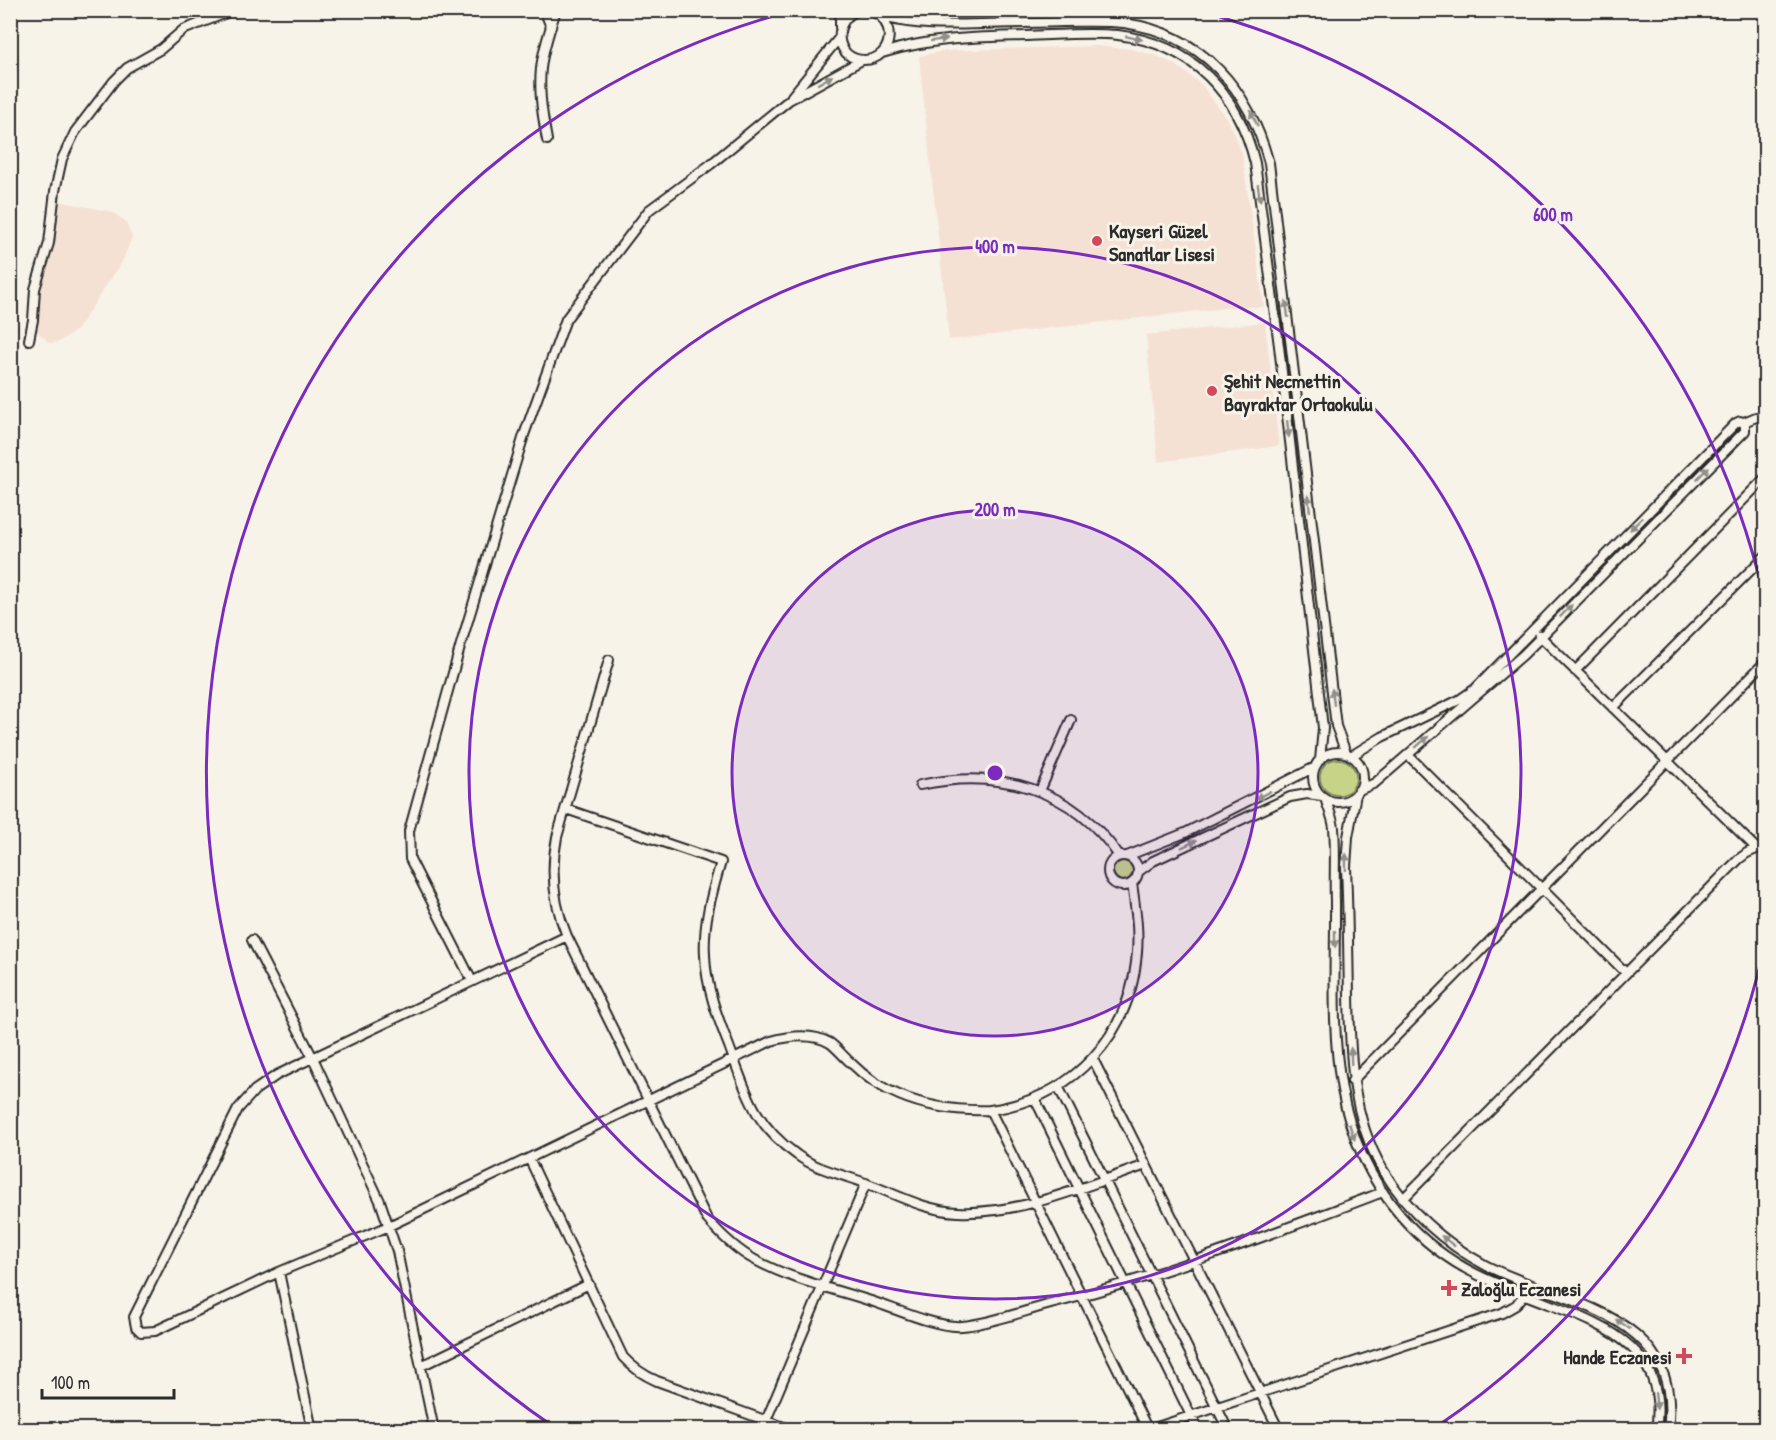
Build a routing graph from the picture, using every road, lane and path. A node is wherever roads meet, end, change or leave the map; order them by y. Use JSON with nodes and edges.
{"nodes":[{"id":1,"x":234,"y":10,"type":"edge"},
{"id":2,"x":544,"y":10,"type":"edge"},
{"id":3,"x":556,"y":10,"type":"edge"},
{"id":4,"x":840,"y":10,"type":"edge"},
{"id":5,"x":859,"y":10,"type":"edge"},
{"id":6,"x":876,"y":13,"type":"edge"},
{"id":7,"x":551,"y":27,"type":"junction"},
{"id":8,"x":840,"y":27,"type":"junction"},
{"id":9,"x":839,"y":38,"type":"junction"},
{"id":10,"x":882,"y":53,"type":"junction"},
{"id":11,"x":862,"y":60,"type":"junction"},
{"id":12,"x":789,"y":100,"type":"junction"},
{"id":13,"x":547,"y":140,"type":"dead end"},
{"id":14,"x":29,"y":340,"type":"dead end"},
{"id":15,"x":1766,"y":419,"type":"edge"},
{"id":16,"x":1742,"y":425,"type":"junction"},
{"id":17,"x":1766,"y":477,"type":"edge"},
{"id":18,"x":1766,"y":555,"type":"edge"},
{"id":19,"x":1533,"y":629,"type":"junction"},
{"id":20,"x":1541,"y":637,"type":"junction"},
{"id":21,"x":609,"y":660,"type":"dead end"},
{"id":22,"x":1766,"y":661,"type":"edge"},
{"id":23,"x":1575,"y":671,"type":"junction"},
{"id":24,"x":1613,"y":708,"type":"junction"},
{"id":25,"x":1071,"y":720,"type":"dead end"},
{"id":26,"x":1348,"y":755,"type":"junction"},
{"id":27,"x":1408,"y":755,"type":"junction"},
{"id":28,"x":1320,"y":760,"type":"junction"},
{"id":29,"x":1668,"y":761,"type":"junction"},
{"id":30,"x":1315,"y":768,"type":"junction"},
{"id":31,"x":920,"y":785,"type":"dead end"},
{"id":32,"x":1040,"y":791,"type":"junction"},
{"id":33,"x":1357,"y":792,"type":"junction"},
{"id":34,"x":1324,"y":797,"type":"junction"},
{"id":35,"x":566,"y":809,"type":"junction"},
{"id":36,"x":1766,"y":845,"type":"edge"},
{"id":37,"x":1756,"y":848,"type":"junction"},
{"id":38,"x":1123,"y":856,"type":"junction"},
{"id":39,"x":1138,"y":872,"type":"junction"},
{"id":40,"x":1132,"y":883,"type":"junction"},
{"id":41,"x":1541,"y":888,"type":"junction"},
{"id":42,"x":567,"y":936,"type":"junction"},
{"id":43,"x":252,"y":940,"type":"dead end"},
{"id":44,"x":1626,"y":973,"type":"junction"},
{"id":45,"x":472,"y":981,"type":"junction"},
{"id":46,"x":313,"y":1058,"type":"junction"},
{"id":47,"x":734,"y":1059,"type":"junction"},
{"id":48,"x":1093,"y":1059,"type":"junction"},
{"id":49,"x":1352,"y":1081,"type":"junction"},
{"id":50,"x":1058,"y":1086,"type":"junction"},
{"id":51,"x":1035,"y":1099,"type":"junction"},
{"id":52,"x":649,"y":1100,"type":"junction"},
{"id":53,"x":990,"y":1110,"type":"junction"},
{"id":54,"x":529,"y":1158,"type":"junction"},
{"id":55,"x":1146,"y":1165,"type":"junction"},
{"id":56,"x":1104,"y":1180,"type":"junction"},
{"id":57,"x":866,"y":1183,"type":"junction"},
{"id":58,"x":1079,"y":1188,"type":"junction"},
{"id":59,"x":1383,"y":1192,"type":"junction"},
{"id":60,"x":1403,"y":1199,"type":"junction"},
{"id":61,"x":1034,"y":1202,"type":"junction"},
{"id":62,"x":389,"y":1226,"type":"junction"},
{"id":63,"x":1194,"y":1261,"type":"junction"},
{"id":64,"x":279,"y":1272,"type":"junction"},
{"id":65,"x":1151,"y":1275,"type":"junction"},
{"id":66,"x":1126,"y":1283,"type":"junction"},
{"id":67,"x":589,"y":1284,"type":"junction"},
{"id":68,"x":823,"y":1285,"type":"junction"},
{"id":69,"x":1524,"y":1295,"type":"junction"},
{"id":70,"x":1081,"y":1297,"type":"junction"},
{"id":71,"x":421,"y":1366,"type":"junction"},
{"id":72,"x":1260,"y":1392,"type":"junction"},
{"id":73,"x":1216,"y":1407,"type":"junction"},
{"id":74,"x":1191,"y":1415,"type":"junction"},
{"id":75,"x":766,"y":1420,"type":"junction"},
{"id":76,"x":312,"y":1430,"type":"edge"},
{"id":77,"x":434,"y":1430,"type":"edge"},
{"id":78,"x":762,"y":1430,"type":"edge"},
{"id":79,"x":792,"y":1430,"type":"edge"},
{"id":80,"x":1148,"y":1430,"type":"edge"},
{"id":81,"x":1198,"y":1430,"type":"edge"},
{"id":82,"x":1228,"y":1430,"type":"edge"},
{"id":83,"x":1279,"y":1430,"type":"edge"},
{"id":84,"x":1656,"y":1430,"type":"edge"},
{"id":85,"x":1668,"y":1430,"type":"edge"}],
"edges":[{"from":1,"to":14,"type":"street"},
{"from":2,"to":7,"type":"street"},
{"from":3,"to":7,"type":"street"},
{"from":4,"to":8,"type":"street"},
{"from":5,"to":8,"type":"street"},
{"from":6,"to":10,"type":"street"},
{"from":26,"to":6,"type":"street","one_way":true},
{"from":7,"to":13,"type":"street"},
{"from":8,"to":9,"type":"street"},
{"from":9,"to":11,"type":"street"},
{"from":9,"to":12,"type":"street"},
{"from":10,"to":11,"type":"street"},
{"from":10,"to":28,"type":"street","one_way":true},
{"from":12,"to":11,"type":"street","one_way":true},
{"from":12,"to":45,"type":"street"},
{"from":15,"to":16,"type":"street"},
{"from":16,"to":19,"type":"street","one_way":true},
{"from":20,"to":16,"type":"street","one_way":true},
{"from":17,"to":23,"type":"street"},
{"from":18,"to":24,"type":"street"},
{"from":19,"to":20,"type":"street"},
{"from":19,"to":26,"type":"street"},
{"from":20,"to":23,"type":"street"},
{"from":27,"to":20,"type":"street","one_way":true},
{"from":21,"to":35,"type":"street"},
{"from":22,"to":29,"type":"street"},
{"from":23,"to":24,"type":"street"},
{"from":24,"to":29,"type":"street"},
{"from":25,"to":32,"type":"street"},
{"from":26,"to":28,"type":"street"},
{"from":26,"to":33,"type":"street"},
{"from":27,"to":33,"type":"street"},
{"from":27,"to":41,"type":"street"},
{"from":28,"to":30,"type":"street"},
{"from":29,"to":37,"type":"street"},
{"from":29,"to":41,"type":"street"},
{"from":30,"to":34,"type":"street"},
{"from":30,"to":38,"type":"street","one_way":true},
{"from":31,"to":32,"type":"street"},
{"from":32,"to":38,"type":"street"},
{"from":33,"to":34,"type":"street"},
{"from":49,"to":33,"type":"street","one_way":true},
{"from":39,"to":34,"type":"street","one_way":true},
{"from":34,"to":59,"type":"street","one_way":true},
{"from":35,"to":42,"type":"street"},
{"from":35,"to":47,"type":"street"},
{"from":36,"to":37,"type":"street"},
{"from":37,"to":44,"type":"street"},
{"from":38,"to":39,"type":"street"},
{"from":38,"to":40,"type":"street"},
{"from":39,"to":40,"type":"street"},
{"from":40,"to":48,"type":"street"},
{"from":41,"to":44,"type":"street"},
{"from":41,"to":49,"type":"street"},
{"from":42,"to":45,"type":"street"},
{"from":42,"to":52,"type":"street"},
{"from":43,"to":46,"type":"street"},
{"from":44,"to":60,"type":"street"},
{"from":45,"to":46,"type":"street"},
{"from":46,"to":62,"type":"street"},
{"from":46,"to":64,"type":"street"},
{"from":47,"to":52,"type":"street"},
{"from":47,"to":53,"type":"street"},
{"from":47,"to":57,"type":"street"},
{"from":48,"to":50,"type":"street"},
{"from":48,"to":55,"type":"street"},
{"from":49,"to":60,"type":"street"},
{"from":50,"to":51,"type":"street"},
{"from":50,"to":56,"type":"street"},
{"from":51,"to":53,"type":"street"},
{"from":51,"to":58,"type":"street"},
{"from":52,"to":54,"type":"street"},
{"from":52,"to":68,"type":"street"},
{"from":53,"to":61,"type":"street"},
{"from":54,"to":62,"type":"street"},
{"from":54,"to":67,"type":"street"},
{"from":55,"to":56,"type":"street"},
{"from":55,"to":63,"type":"street"},
{"from":56,"to":58,"type":"street"},
{"from":56,"to":65,"type":"street"},
{"from":57,"to":61,"type":"street"},
{"from":57,"to":68,"type":"street"},
{"from":58,"to":61,"type":"street"},
{"from":58,"to":66,"type":"street"},
{"from":59,"to":63,"type":"street"},
{"from":59,"to":69,"type":"street"},
{"from":85,"to":60,"type":"street","one_way":true},
{"from":61,"to":70,"type":"street"},
{"from":62,"to":64,"type":"street"},
{"from":62,"to":71,"type":"street"},
{"from":63,"to":65,"type":"street"},
{"from":63,"to":72,"type":"street"},
{"from":64,"to":76,"type":"street"},
{"from":65,"to":66,"type":"street"},
{"from":65,"to":73,"type":"street"},
{"from":66,"to":70,"type":"street"},
{"from":66,"to":74,"type":"street"},
{"from":67,"to":71,"type":"street"},
{"from":67,"to":75,"type":"street"},
{"from":68,"to":70,"type":"street"},
{"from":68,"to":75,"type":"street"},
{"from":69,"to":72,"type":"street"},
{"from":69,"to":84,"type":"street","one_way":true},
{"from":70,"to":80,"type":"street"},
{"from":71,"to":77,"type":"street"},
{"from":72,"to":73,"type":"street"},
{"from":72,"to":83,"type":"street"},
{"from":73,"to":74,"type":"street"},
{"from":73,"to":82,"type":"street"},
{"from":74,"to":80,"type":"street"},
{"from":74,"to":81,"type":"street"},
{"from":75,"to":78,"type":"street"},
{"from":75,"to":79,"type":"street"}]}
